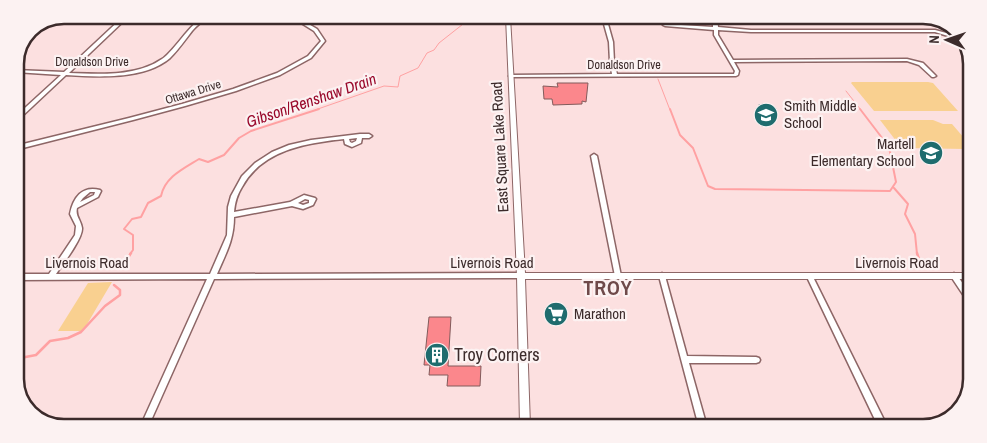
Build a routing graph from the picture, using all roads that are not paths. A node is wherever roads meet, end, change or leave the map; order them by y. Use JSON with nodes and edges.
{"nodes":[{"id":1,"x":118,"y":24,"type":"edge"},
{"id":2,"x":197,"y":24,"type":"edge"},
{"id":3,"x":306,"y":24,"type":"edge"},
{"id":4,"x":508,"y":24,"type":"edge"},
{"id":5,"x":606,"y":24,"type":"edge"},
{"id":6,"x":715,"y":24,"type":"edge"},
{"id":7,"x":665,"y":25,"type":"dead end"},
{"id":8,"x":715,"y":28,"type":"junction"},
{"id":9,"x":954,"y":38,"type":"edge"},
{"id":10,"x":731,"y":61,"type":"junction"},
{"id":11,"x":24,"y":71,"type":"edge"},
{"id":12,"x":66,"y":72,"type":"junction"},
{"id":13,"x":616,"y":75,"type":"junction"},
{"id":14,"x":510,"y":76,"type":"junction"},
{"id":15,"x":934,"y":76,"type":"dead end"},
{"id":16,"x":24,"y":112,"type":"edge"},
{"id":17,"x":369,"y":136,"type":"dead end"},
{"id":18,"x":24,"y":146,"type":"edge"},
{"id":19,"x":594,"y":156,"type":"dead end"},
{"id":20,"x":292,"y":204,"type":"dead end"},
{"id":21,"x":75,"y":207,"type":"dead end"},
{"id":22,"x":232,"y":216,"type":"junction"},
{"id":23,"x":520,"y":276,"type":"junction"},
{"id":24,"x":618,"y":276,"type":"junction"},
{"id":25,"x":662,"y":276,"type":"junction"},
{"id":26,"x":810,"y":276,"type":"junction"},
{"id":27,"x":954,"y":276,"type":"junction"},
{"id":28,"x":963,"y":276,"type":"edge"},
{"id":29,"x":24,"y":277,"type":"edge"},
{"id":30,"x":51,"y":277,"type":"junction"},
{"id":31,"x":211,"y":277,"type":"junction"},
{"id":32,"x":963,"y":289,"type":"edge"},
{"id":33,"x":685,"y":359,"type":"junction"},
{"id":34,"x":756,"y":360,"type":"dead end"},
{"id":35,"x":148,"y":419,"type":"edge"},
{"id":36,"x":525,"y":419,"type":"edge"},
{"id":37,"x":701,"y":419,"type":"edge"},
{"id":38,"x":880,"y":419,"type":"edge"}],
"edges":[{"from":1,"to":12,"type":"street"},
{"from":2,"to":12,"type":"street","name":"Donaldson Drive"},
{"from":3,"to":18,"type":"street","name":"Ottawa Drive"},
{"from":4,"to":14,"type":"main road","name":"East Square Lake Road"},
{"from":5,"to":13,"type":"street"},
{"from":6,"to":8,"type":"street"},
{"from":7,"to":8,"type":"street"},
{"from":8,"to":9,"type":"street"},
{"from":8,"to":10,"type":"street"},
{"from":10,"to":13,"type":"street","name":"Donaldson Drive"},
{"from":10,"to":15,"type":"street"},
{"from":11,"to":12,"type":"street","name":"Donaldson Drive"},
{"from":12,"to":16,"type":"street"},
{"from":13,"to":14,"type":"street","name":"Donaldson Drive"},
{"from":14,"to":23,"type":"main road","name":"East Square Lake Road"},
{"from":17,"to":22,"type":"street"},
{"from":19,"to":24,"type":"street"},
{"from":20,"to":22,"type":"street"},
{"from":21,"to":30,"type":"street"},
{"from":22,"to":31,"type":"street"},
{"from":23,"to":24,"type":"main road","name":"Livernois Road"},
{"from":23,"to":31,"type":"street","name":"Livernois Road"},
{"from":23,"to":36,"type":"main road","name":"East Square Lake Road"},
{"from":24,"to":25,"type":"main road","name":"Livernois Road"},
{"from":25,"to":26,"type":"main road","name":"Livernois Road"},
{"from":25,"to":33,"type":"street"},
{"from":26,"to":27,"type":"main road","name":"Livernois Road"},
{"from":26,"to":38,"type":"street"},
{"from":27,"to":28,"type":"main road","name":"Livernois Road"},
{"from":27,"to":32,"type":"street"},
{"from":29,"to":30,"type":"street","name":"Livernois Road"},
{"from":30,"to":31,"type":"street","name":"Livernois Road"},
{"from":31,"to":35,"type":"street"},
{"from":33,"to":34,"type":"street"},
{"from":33,"to":37,"type":"street"}]}
